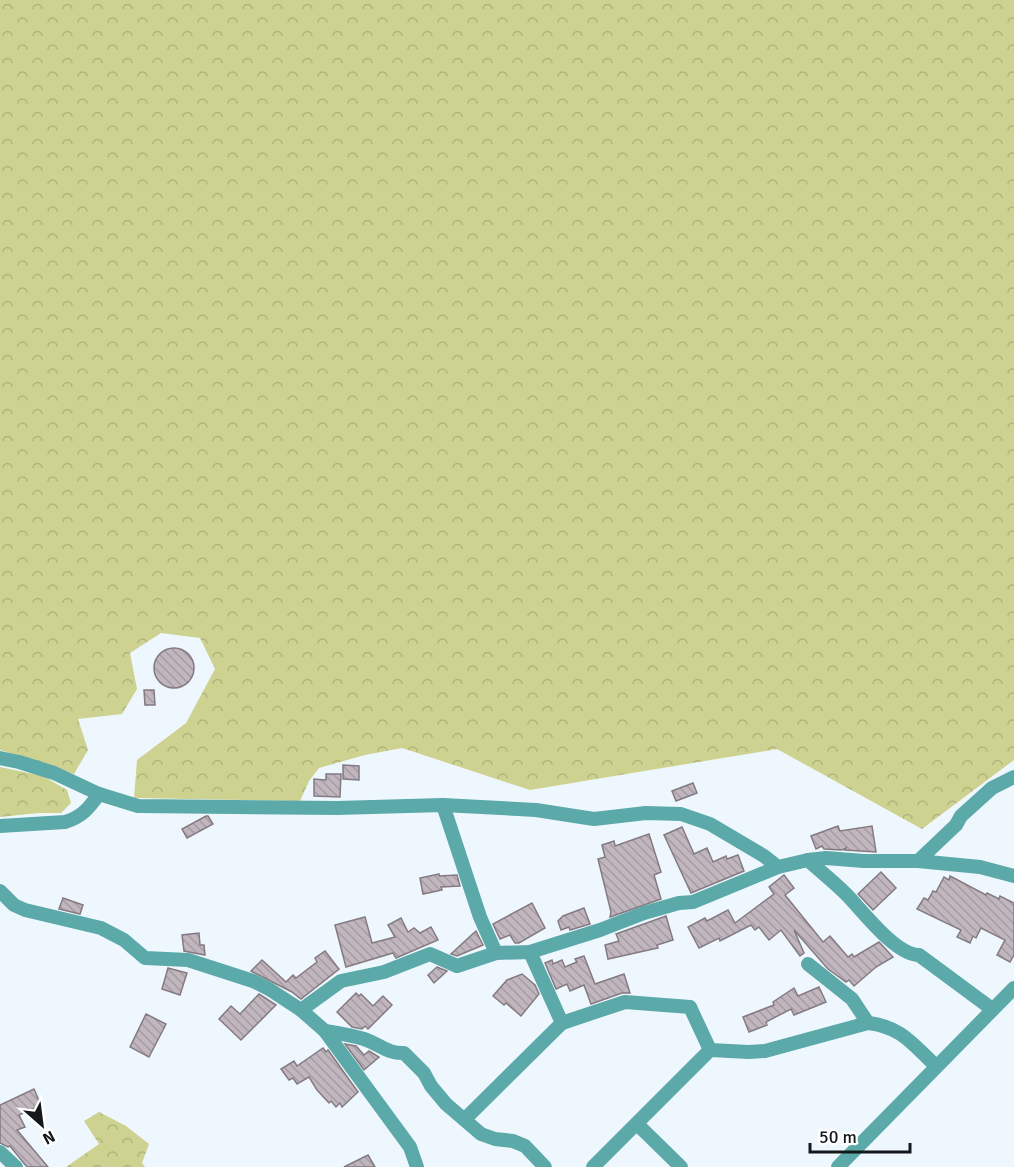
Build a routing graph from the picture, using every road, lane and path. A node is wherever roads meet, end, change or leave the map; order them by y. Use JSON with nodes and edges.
{"nodes":[{"id":1,"x":0,"y":758,"type":"edge"},
{"id":2,"x":1014,"y":777,"type":"edge"},
{"id":3,"x":99,"y":794,"type":"junction"},
{"id":4,"x":443,"y":805,"type":"junction"},
{"id":5,"x":0,"y":826,"type":"edge"},
{"id":6,"x":808,"y":860,"type":"junction"},
{"id":7,"x":918,"y":861,"type":"junction"},
{"id":8,"x":778,"y":867,"type":"junction"},
{"id":9,"x":1014,"y":876,"type":"edge"},
{"id":10,"x":0,"y":891,"type":"edge"},
{"id":11,"x":530,"y":952,"type":"junction"},
{"id":12,"x":496,"y":954,"type":"junction"},
{"id":13,"x":808,"y":964,"type":"dead end"},
{"id":14,"x":1014,"y":988,"type":"edge"},
{"id":15,"x":301,"y":1010,"type":"junction"},
{"id":16,"x":992,"y":1010,"type":"junction"},
{"id":17,"x":562,"y":1023,"type":"junction"},
{"id":18,"x":868,"y":1023,"type":"junction"},
{"id":19,"x":325,"y":1031,"type":"junction"},
{"id":20,"x":710,"y":1050,"type":"junction"},
{"id":21,"x":936,"y":1066,"type":"junction"},
{"id":22,"x":465,"y":1119,"type":"junction"},
{"id":23,"x":637,"y":1124,"type":"junction"},
{"id":24,"x":0,"y":1152,"type":"edge"},
{"id":25,"x":16,"y":1167,"type":"edge"},
{"id":26,"x":417,"y":1167,"type":"edge"},
{"id":27,"x":545,"y":1167,"type":"edge"},
{"id":28,"x":594,"y":1167,"type":"edge"},
{"id":29,"x":681,"y":1167,"type":"edge"},
{"id":30,"x":838,"y":1167,"type":"edge"}],
"edges":[{"from":1,"to":3,"type":"street"},
{"from":2,"to":7,"type":"street"},
{"from":3,"to":4,"type":"street"},
{"from":3,"to":5,"type":"street"},
{"from":4,"to":8,"type":"street"},
{"from":4,"to":12,"type":"street"},
{"from":6,"to":7,"type":"street"},
{"from":6,"to":8,"type":"street"},
{"from":6,"to":16,"type":"street"},
{"from":7,"to":9,"type":"street"},
{"from":8,"to":11,"type":"street"},
{"from":10,"to":15,"type":"street"},
{"from":11,"to":12,"type":"street"},
{"from":11,"to":17,"type":"street"},
{"from":12,"to":15,"type":"street"},
{"from":13,"to":18,"type":"street"},
{"from":14,"to":16,"type":"street"},
{"from":15,"to":19,"type":"street"},
{"from":16,"to":21,"type":"street"},
{"from":17,"to":20,"type":"street"},
{"from":17,"to":22,"type":"street"},
{"from":18,"to":20,"type":"street"},
{"from":18,"to":21,"type":"street"},
{"from":19,"to":22,"type":"street"},
{"from":19,"to":26,"type":"street"},
{"from":20,"to":23,"type":"street"},
{"from":21,"to":30,"type":"street"},
{"from":22,"to":27,"type":"street"},
{"from":23,"to":28,"type":"street"},
{"from":23,"to":29,"type":"street"},
{"from":24,"to":25,"type":"street"}]}
